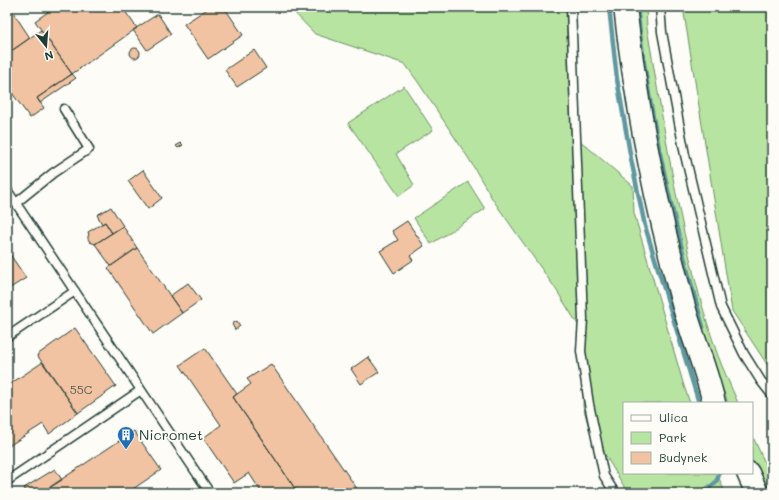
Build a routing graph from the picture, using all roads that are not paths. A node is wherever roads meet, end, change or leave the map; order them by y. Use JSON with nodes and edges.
{"nodes":[{"id":1,"x":571,"y":7,"type":"edge"},
{"id":2,"x":625,"y":7,"type":"edge"},
{"id":3,"x":660,"y":7,"type":"edge"},
{"id":4,"x":64,"y":109,"type":"dead end"},
{"id":5,"x":7,"y":190,"type":"edge"},
{"id":6,"x":16,"y":203,"type":"junction"},
{"id":7,"x":75,"y":291,"type":"junction"},
{"id":8,"x":7,"y":337,"type":"edge"},
{"id":9,"x":141,"y":390,"type":"junction"},
{"id":10,"x":772,"y":395,"type":"edge"},
{"id":11,"x":714,"y":401,"type":"edge"},
{"id":12,"x":734,"y":474,"type":"edge"},
{"id":13,"x":748,"y":474,"type":"edge"},
{"id":14,"x":7,"y":481,"type":"edge"},
{"id":15,"x":210,"y":493,"type":"edge"},
{"id":16,"x":615,"y":493,"type":"edge"},
{"id":17,"x":742,"y":493,"type":"edge"},
{"id":18,"x":756,"y":493,"type":"edge"}],
"edges":[{"from":1,"to":16,"type":"lane"},
{"from":2,"to":11,"type":"main road"},
{"from":3,"to":10,"type":"lane"},
{"from":4,"to":6,"type":"lane"},
{"from":5,"to":6,"type":"lane"},
{"from":6,"to":7,"type":"lane"},
{"from":7,"to":8,"type":"lane"},
{"from":7,"to":9,"type":"lane"},
{"from":9,"to":14,"type":"lane"},
{"from":9,"to":15,"type":"lane"},
{"from":12,"to":17,"type":"main road"},
{"from":13,"to":18,"type":"main road"}]}
